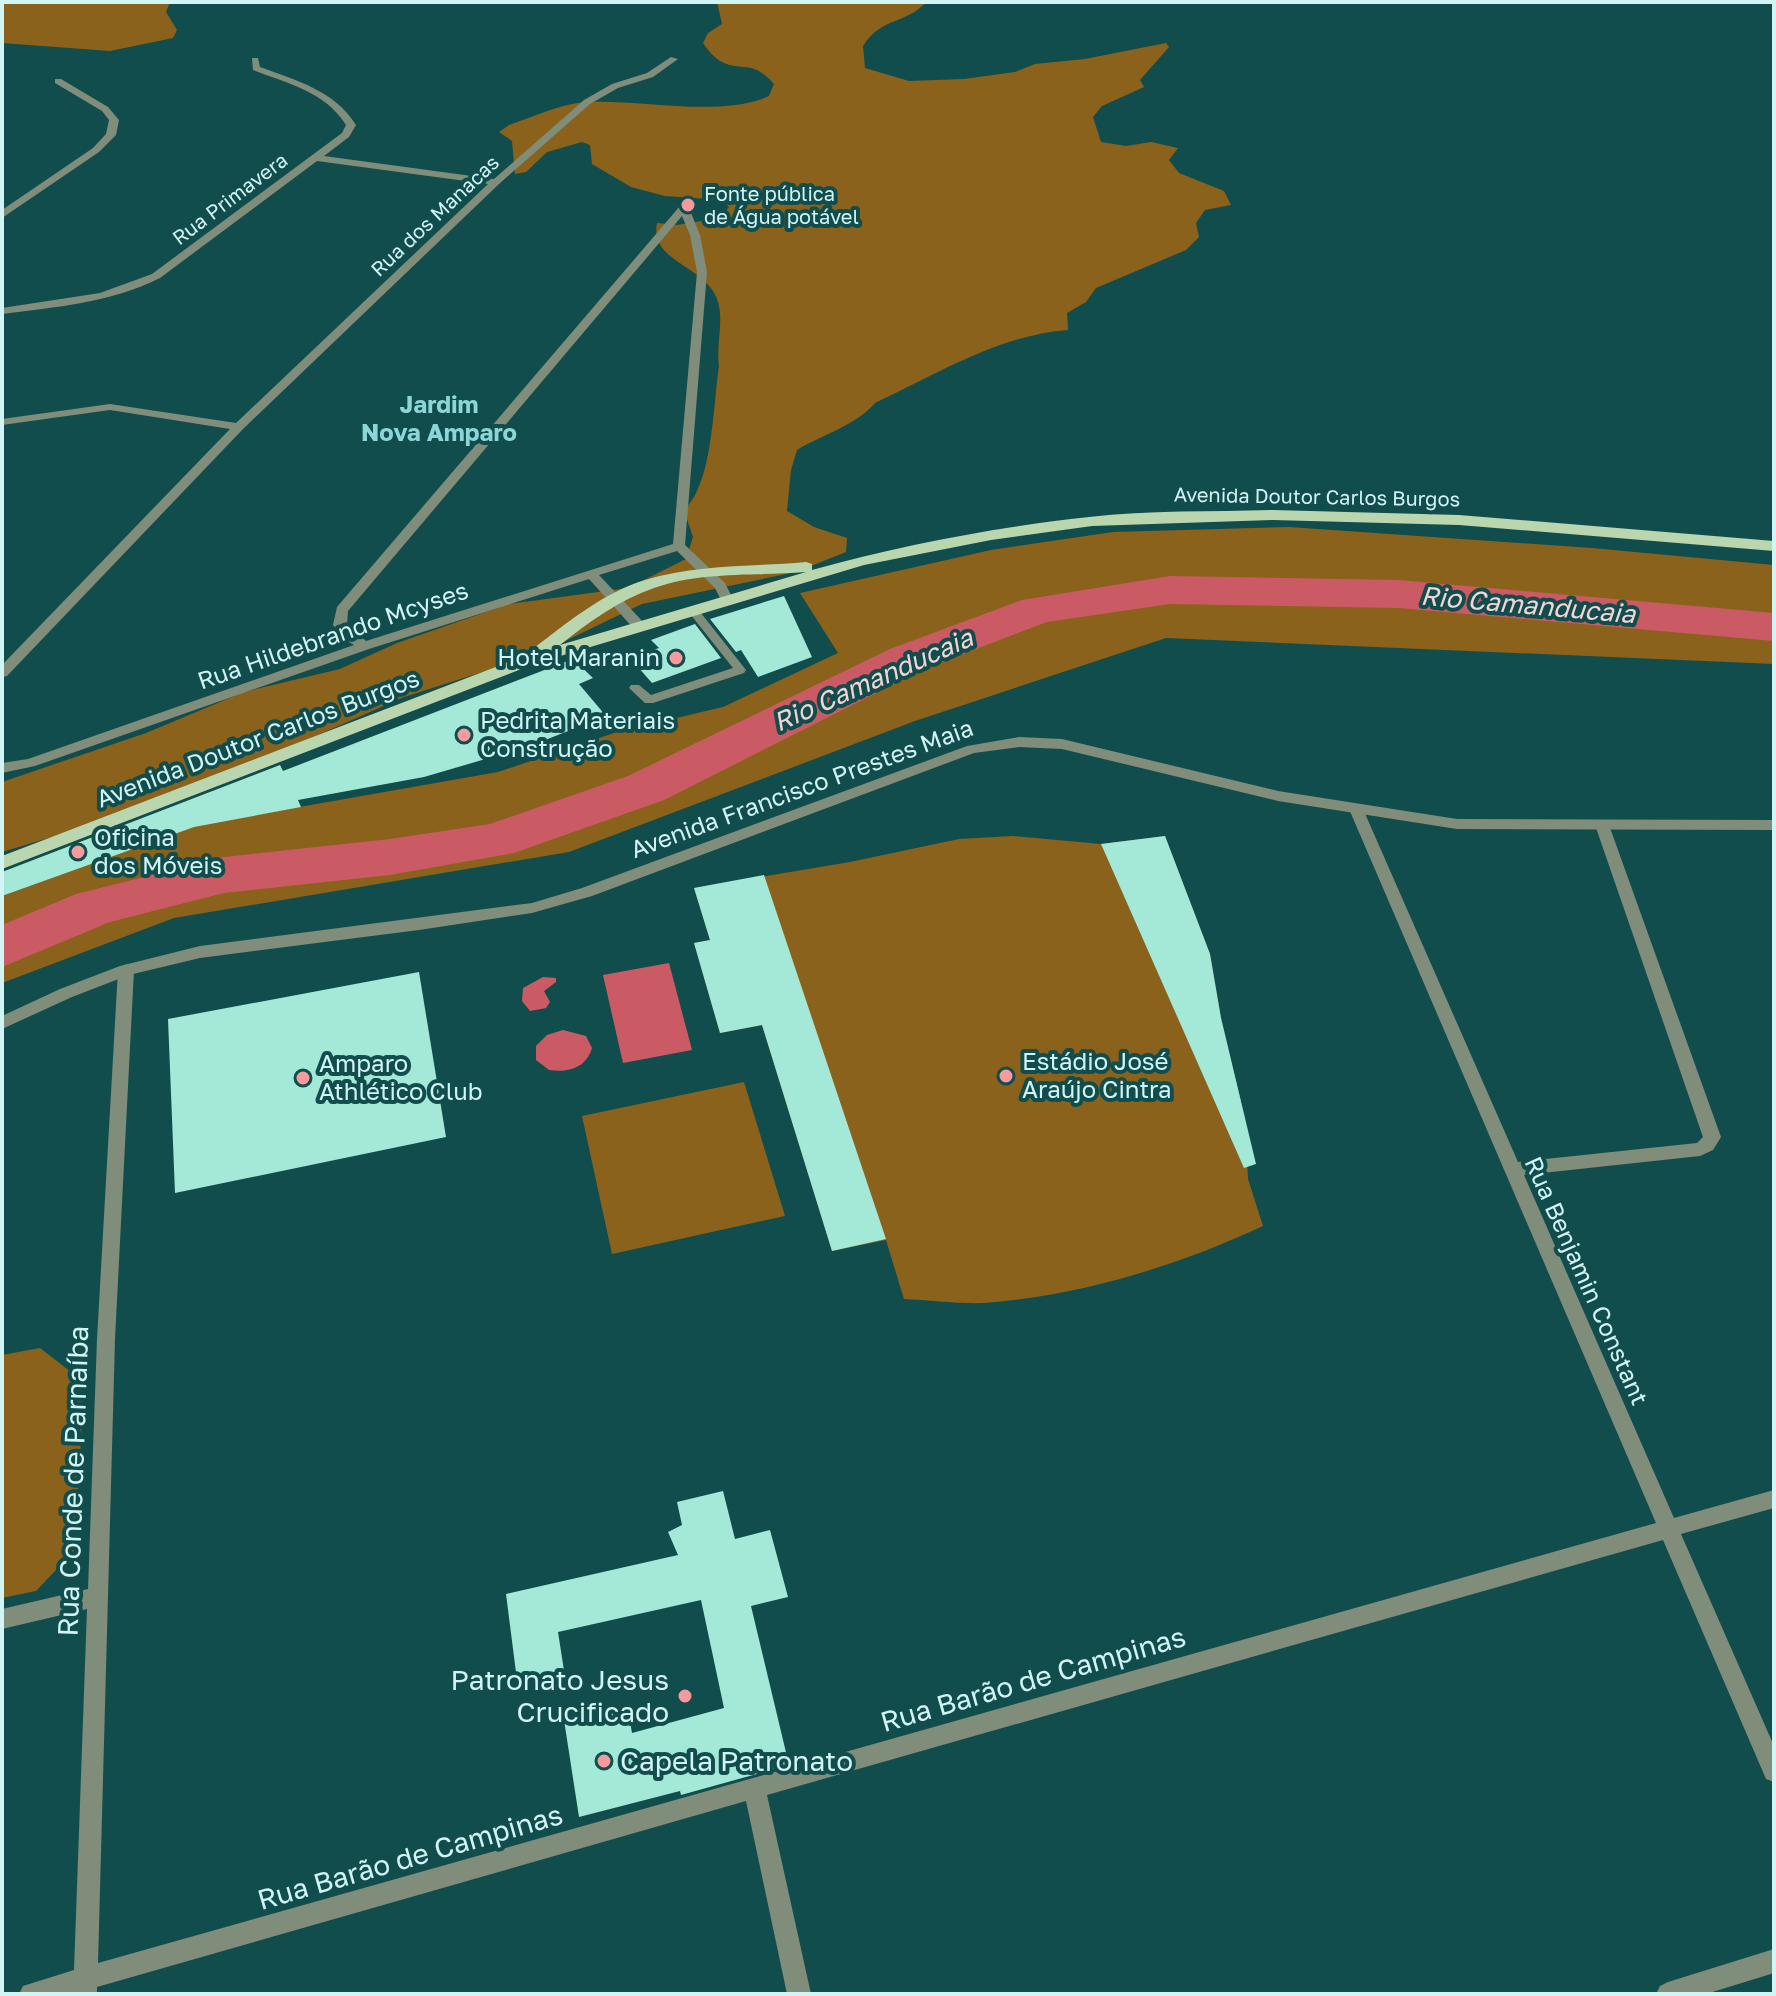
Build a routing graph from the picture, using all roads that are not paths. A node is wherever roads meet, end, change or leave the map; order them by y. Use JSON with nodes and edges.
{"nodes":[{"id":1,"x":674,"y":59,"type":"dead end"},
{"id":2,"x":255,"y":60,"type":"dead end"},
{"id":3,"x":58,"y":81,"type":"dead end"},
{"id":4,"x":315,"y":158,"type":"junction"},
{"id":5,"x":496,"y":182,"type":"junction"},
{"id":6,"x":2,"y":215,"type":"edge"},
{"id":7,"x":2,"y":311,"type":"edge"},
{"id":8,"x":2,"y":422,"type":"edge"},
{"id":9,"x":239,"y":427,"type":"junction"},
{"id":10,"x":679,"y":546,"type":"junction"},
{"id":11,"x":1774,"y":546,"type":"edge"},
{"id":12,"x":862,"y":561,"type":"junction"},
{"id":13,"x":705,"y":573,"type":"junction"},
{"id":14,"x":592,"y":575,"type":"junction"},
{"id":15,"x":727,"y":599,"type":"junction"},
{"id":16,"x":614,"y":601,"type":"junction"},
{"id":17,"x":693,"y":610,"type":"junction"},
{"id":18,"x":640,"y":627,"type":"junction"},
{"id":19,"x":364,"y":646,"type":"junction"},
{"id":20,"x":531,"y":659,"type":"junction"},
{"id":21,"x":2,"y":673,"type":"edge"},
{"id":22,"x":635,"y":688,"type":"dead end"},
{"id":23,"x":2,"y":768,"type":"edge"},
{"id":24,"x":1356,"y":809,"type":"junction"},
{"id":25,"x":1602,"y":825,"type":"junction"},
{"id":26,"x":1774,"y":825,"type":"edge"},
{"id":27,"x":2,"y":863,"type":"edge"},
{"id":28,"x":126,"y":970,"type":"junction"},
{"id":29,"x":2,"y":1023,"type":"edge"},
{"id":30,"x":1511,"y":1170,"type":"junction"},
{"id":31,"x":1774,"y":1499,"type":"edge"},
{"id":32,"x":1667,"y":1528,"type":"junction"},
{"id":33,"x":96,"y":1597,"type":"junction"},
{"id":34,"x":2,"y":1619,"type":"edge"},
{"id":35,"x":1774,"y":1771,"type":"edge"},
{"id":36,"x":755,"y":1790,"type":"junction"},
{"id":37,"x":1774,"y":1961,"type":"edge"},
{"id":38,"x":85,"y":1987,"type":"edge"},
{"id":39,"x":31,"y":1994,"type":"edge"},
{"id":40,"x":799,"y":1994,"type":"edge"},
{"id":41,"x":1668,"y":1994,"type":"edge"}],
"edges":[{"from":1,"to":5,"type":"street","name":"Rua dos Manacas"},
{"from":2,"to":4,"type":"street","name":"Rua Primavera"},
{"from":3,"to":6,"type":"street"},
{"from":4,"to":5,"type":"street"},
{"from":4,"to":7,"type":"street","name":"Rua Primavera"},
{"from":5,"to":9,"type":"street","name":"Rua dos Manacas"},
{"from":8,"to":9,"type":"street"},
{"from":9,"to":21,"type":"street","name":"Rua dos Manacas"},
{"from":10,"to":13,"type":"street"},
{"from":10,"to":14,"type":"street","name":"Rua Hildebrando Mcyses"},
{"from":10,"to":19,"type":"street"},
{"from":11,"to":12,"type":"main road","name":"Avenida Doutor Carlos Burgos"},
{"from":12,"to":13,"type":"main road","name":"Avenida Doutor Carlos Burgos"},
{"from":12,"to":15,"type":"main road","name":"Avenida Doutor Carlos Burgos"},
{"from":13,"to":15,"type":"street"},
{"from":13,"to":16,"type":"main road","name":"Avenida Doutor Carlos Burgos"},
{"from":14,"to":16,"type":"street"},
{"from":14,"to":19,"type":"street","name":"Rua Hildebrando Mcyses"},
{"from":15,"to":17,"type":"main road","name":"Avenida Doutor Carlos Burgos"},
{"from":16,"to":18,"type":"street"},
{"from":16,"to":20,"type":"main road","name":"Avenida Doutor Carlos Burgos"},
{"from":17,"to":18,"type":"main road","name":"Avenida Doutor Carlos Burgos"},
{"from":17,"to":22,"type":"lane"},
{"from":18,"to":20,"type":"main road","name":"Avenida Doutor Carlos Burgos"},
{"from":19,"to":23,"type":"street","name":"Rua Hildebrando Mcyses"},
{"from":20,"to":27,"type":"main road","name":"Avenida Doutor Carlos Burgos"},
{"from":24,"to":25,"type":"street","name":"Avenida Francisco Prestes Maia"},
{"from":24,"to":28,"type":"street","name":"Avenida Francisco Prestes Maia"},
{"from":24,"to":30,"type":"street","name":"Rua Benjamin Constant"},
{"from":25,"to":26,"type":"street","name":"Avenida Francisco Prestes Maia"},
{"from":25,"to":30,"type":"street"},
{"from":28,"to":29,"type":"street","name":"Avenida Francisco Prestes Maia"},
{"from":28,"to":33,"type":"street","name":"Rua Conde de Parnaíba"},
{"from":30,"to":32,"type":"street","name":"Rua Benjamin Constant"},
{"from":31,"to":32,"type":"street","name":"Rua Barão de Campinas"},
{"from":32,"to":35,"type":"street","name":"Rua Benjamin Constant"},
{"from":32,"to":36,"type":"street","name":"Rua Barão de Campinas"},
{"from":33,"to":34,"type":"street"},
{"from":33,"to":38,"type":"street","name":"Rua Conde de Parnaíba"},
{"from":36,"to":38,"type":"street","name":"Rua Barão de Campinas"},
{"from":36,"to":40,"type":"street"},
{"from":37,"to":41,"type":"street"},
{"from":38,"to":39,"type":"street","name":"Rua Barão de Campinas"}]}
